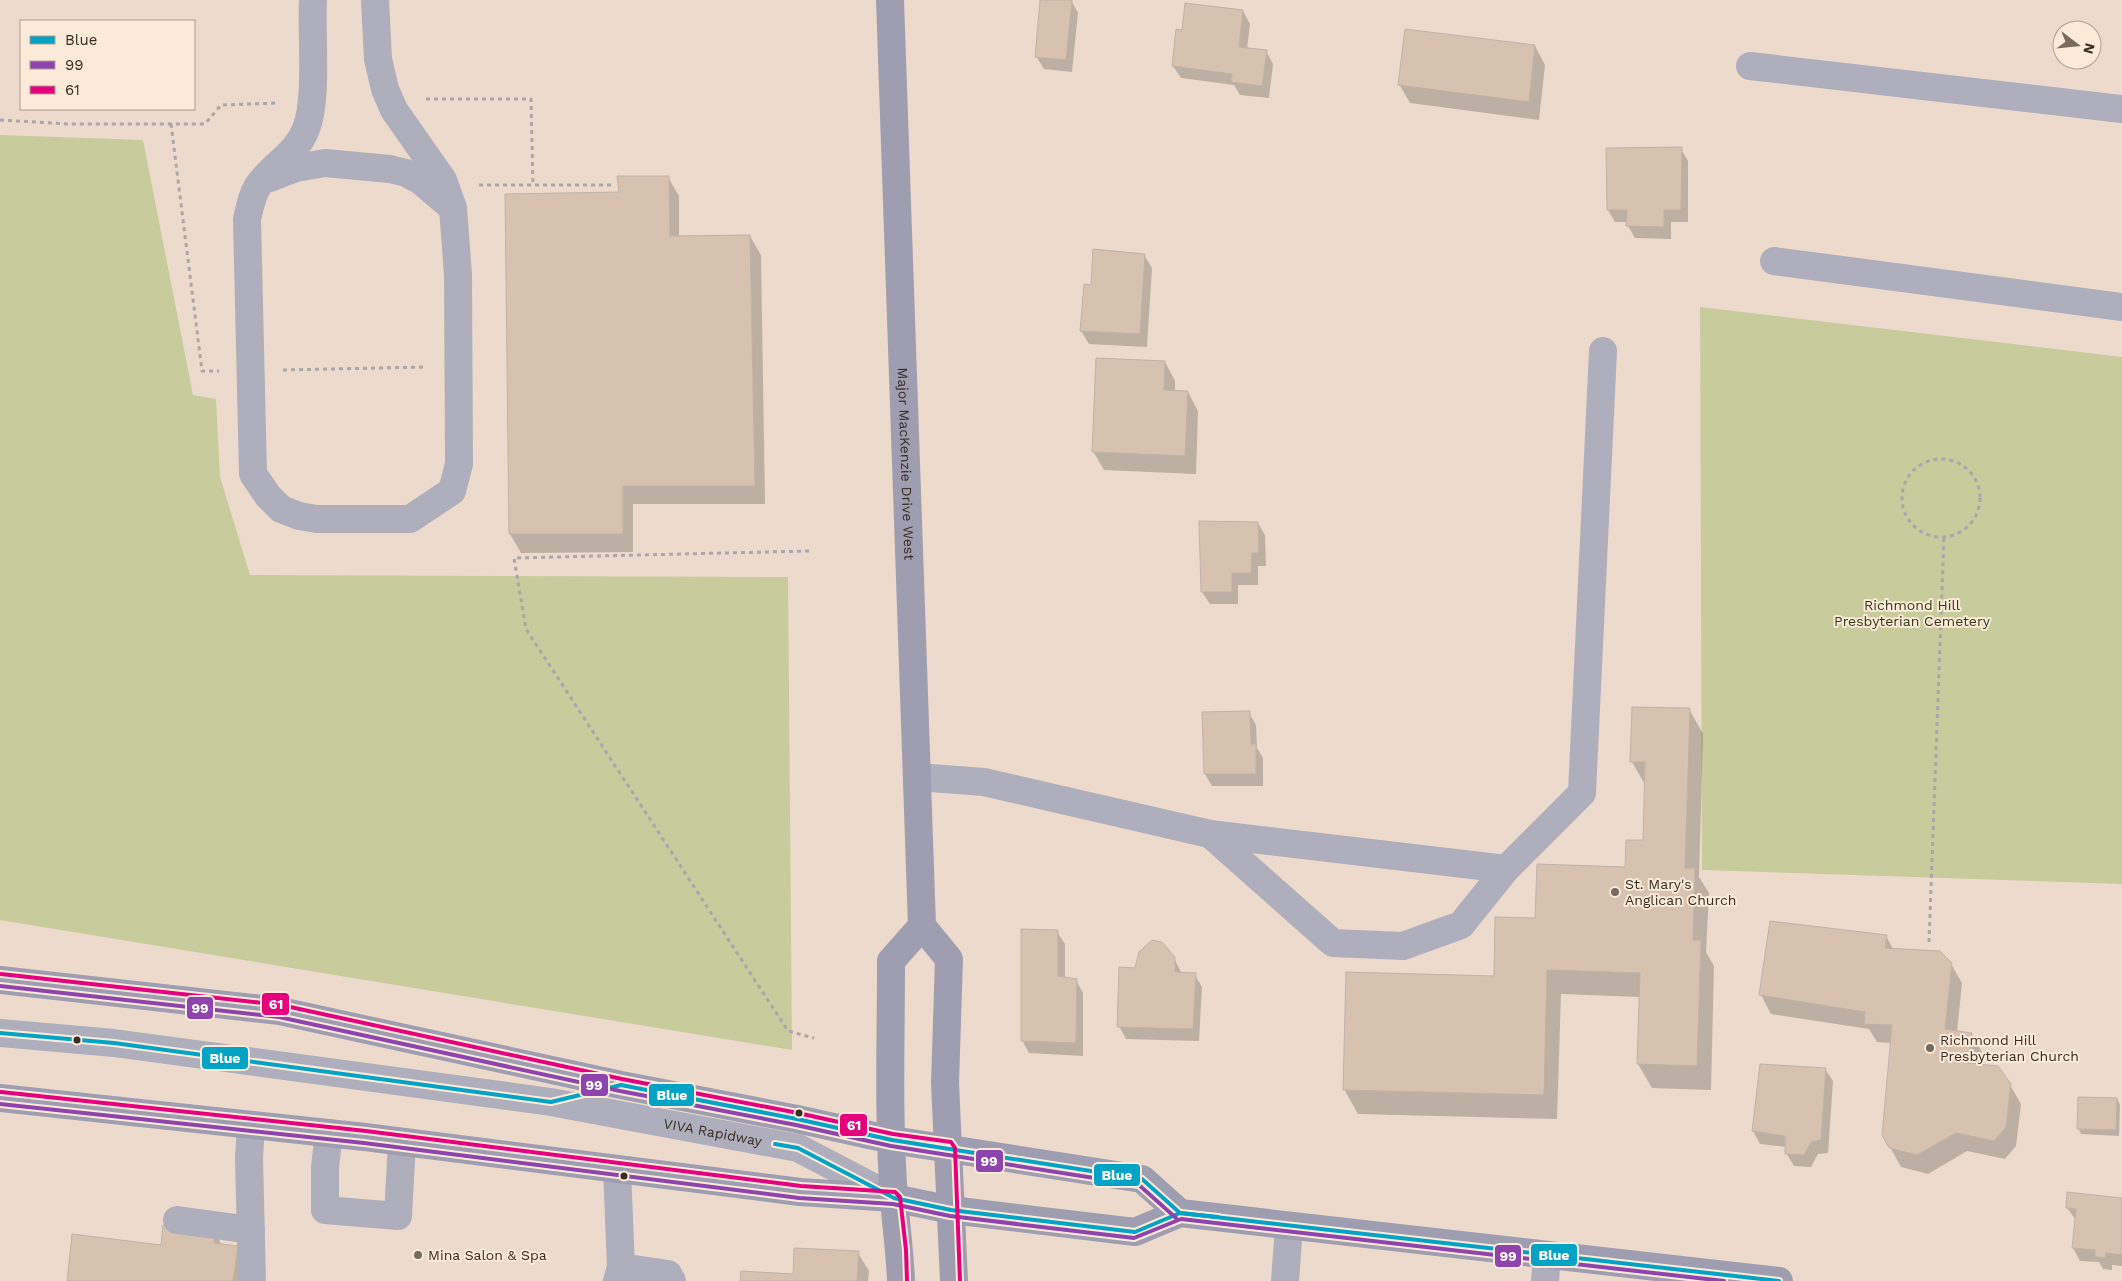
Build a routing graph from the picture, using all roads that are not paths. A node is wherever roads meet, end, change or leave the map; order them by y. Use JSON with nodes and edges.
{"nodes":[{"id":1,"x":313,"y":0,"type":"edge"},
{"id":2,"x":375,"y":0,"type":"edge"},
{"id":3,"x":890,"y":0,"type":"edge"},
{"id":4,"x":1750,"y":66,"type":"dead end"},
{"id":5,"x":2122,"y":108,"type":"edge"},
{"id":6,"x":260,"y":182,"type":"junction"},
{"id":7,"x":453,"y":208,"type":"junction"},
{"id":8,"x":1774,"y":261,"type":"dead end"},
{"id":9,"x":2122,"y":307,"type":"edge"},
{"id":10,"x":1603,"y":351,"type":"dead end"},
{"id":11,"x":917,"y":777,"type":"junction"},
{"id":12,"x":1210,"y":834,"type":"junction"},
{"id":13,"x":1506,"y":869,"type":"junction"},
{"id":14,"x":922,"y":926,"type":"junction"},
{"id":15,"x":0,"y":980,"type":"edge"},
{"id":16,"x":0,"y":1033,"type":"edge"},
{"id":17,"x":621,"y":1085,"type":"junction"},
{"id":18,"x":0,"y":1098,"type":"edge"},
{"id":19,"x":551,"y":1102,"type":"junction"},
{"id":20,"x":251,"y":1125,"type":"junction"},
{"id":21,"x":329,"y":1133,"type":"junction"},
{"id":22,"x":892,"y":1140,"type":"junction"},
{"id":23,"x":402,"y":1142,"type":"junction"},
{"id":24,"x":949,"y":1148,"type":"junction"},
{"id":25,"x":617,"y":1168,"type":"junction"},
{"id":26,"x":894,"y":1198,"type":"junction"},
{"id":27,"x":951,"y":1210,"type":"junction"},
{"id":28,"x":1180,"y":1213,"type":"junction"},
{"id":29,"x":177,"y":1220,"type":"dead end"},
{"id":30,"x":1289,"y":1226,"type":"junction"},
{"id":31,"x":251,"y":1230,"type":"junction"},
{"id":32,"x":1546,"y":1268,"type":"edge"},
{"id":33,"x":619,"y":1274,"type":"edge"},
{"id":34,"x":252,"y":1281,"type":"edge"},
{"id":35,"x":672,"y":1281,"type":"edge"},
{"id":36,"x":901,"y":1281,"type":"edge"},
{"id":37,"x":954,"y":1281,"type":"edge"},
{"id":38,"x":1285,"y":1281,"type":"edge"},
{"id":39,"x":1779,"y":1281,"type":"edge"}],
"edges":[{"from":1,"to":6,"type":"street"},
{"from":2,"to":7,"type":"street"},
{"from":3,"to":11,"type":"main road","name":"Major MacKenzie Drive West"},
{"from":4,"to":5,"type":"street"},
{"from":6,"to":7,"type":"street"},
{"from":6,"to":7,"type":"street"},
{"from":8,"to":9,"type":"street"},
{"from":10,"to":13,"type":"street"},
{"from":11,"to":12,"type":"street"},
{"from":11,"to":14,"type":"main road","name":"Major MacKenzie Drive West"},
{"from":12,"to":13,"type":"street"},
{"from":12,"to":13,"type":"street"},
{"from":14,"to":22,"type":"main road"},
{"from":14,"to":24,"type":"main road"},
{"from":15,"to":17,"type":"main road"},
{"from":16,"to":19,"type":"street","name":"VIVA Rapidway"},
{"from":17,"to":19,"type":"street","name":"VIVA Rapidway"},
{"from":17,"to":22,"type":"main road"},
{"from":18,"to":20,"type":"main road"},
{"from":19,"to":26,"type":"street","name":"VIVA Rapidway"},
{"from":20,"to":21,"type":"main road"},
{"from":20,"to":31,"type":"street"},
{"from":21,"to":23,"type":"main road"},
{"from":21,"to":23,"type":"street"},
{"from":22,"to":24,"type":"main road"},
{"from":22,"to":26,"type":"main road"},
{"from":23,"to":25,"type":"main road"},
{"from":24,"to":27,"type":"main road"},
{"from":24,"to":28,"type":"main road"},
{"from":25,"to":26,"type":"main road"},
{"from":25,"to":33,"type":"street"},
{"from":26,"to":27,"type":"main road"},
{"from":26,"to":36,"type":"main road"},
{"from":27,"to":28,"type":"main road"},
{"from":27,"to":37,"type":"main road"},
{"from":28,"to":30,"type":"main road"},
{"from":29,"to":31,"type":"street"},
{"from":30,"to":32,"type":"main road"},
{"from":30,"to":38,"type":"street"},
{"from":31,"to":34,"type":"street"},
{"from":32,"to":39,"type":"main road"},
{"from":33,"to":35,"type":"street"}]}
